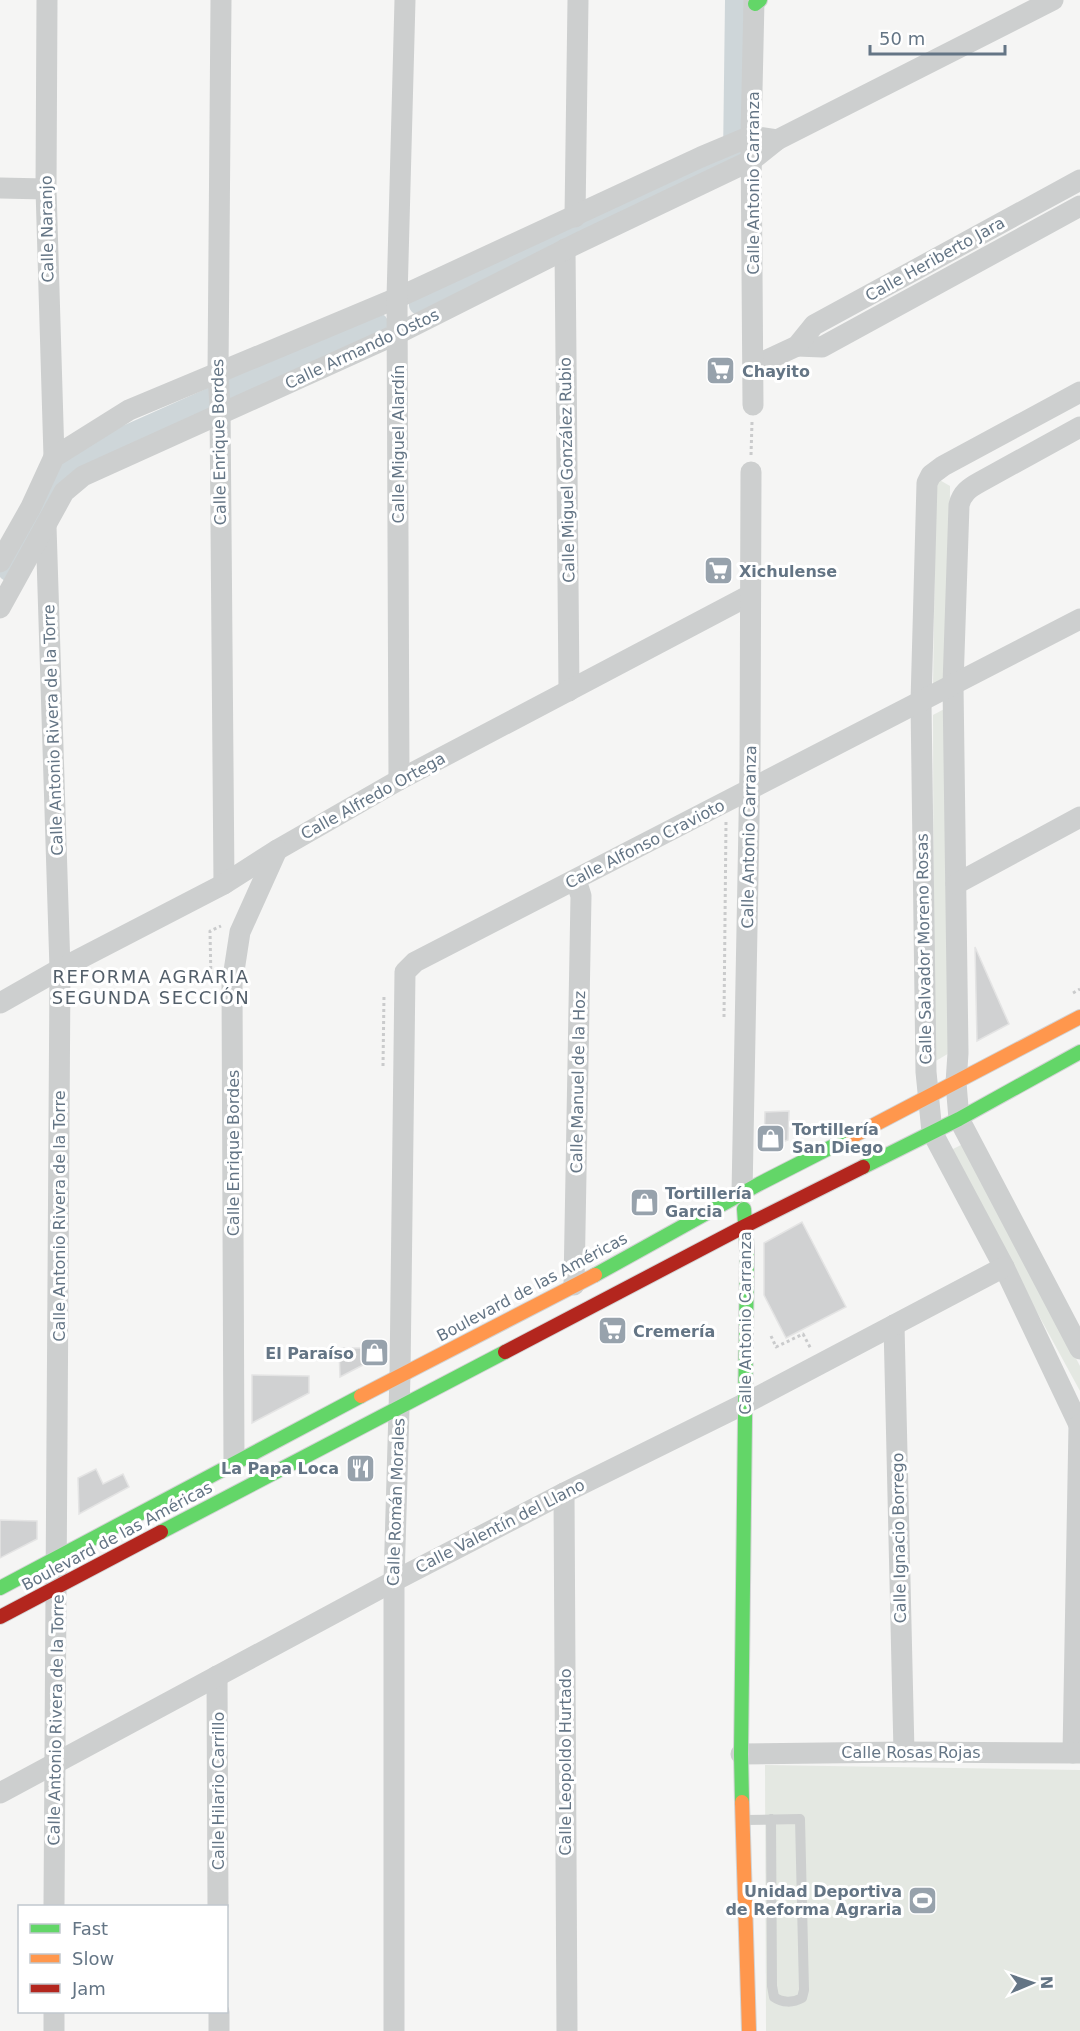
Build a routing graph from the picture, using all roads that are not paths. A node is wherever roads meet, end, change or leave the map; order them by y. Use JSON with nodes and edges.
{"nodes":[{"id":1,"x":47,"y":0,"type":"edge"},
{"id":2,"x":220,"y":0,"type":"edge"},
{"id":3,"x":405,"y":0,"type":"edge"},
{"id":4,"x":578,"y":0,"type":"edge"},
{"id":5,"x":1053,"y":0,"type":"edge"},
{"id":6,"x":756,"y":1,"type":"edge"},
{"id":7,"x":751,"y":136,"type":"junction"},
{"id":8,"x":777,"y":140,"type":"junction"},
{"id":9,"x":752,"y":160,"type":"junction"},
{"id":10,"x":1080,"y":180,"type":"edge"},
{"id":11,"x":0,"y":188,"type":"edge"},
{"id":12,"x":46,"y":189,"type":"junction"},
{"id":13,"x":1080,"y":206,"type":"edge"},
{"id":14,"x":576,"y":217,"type":"junction"},
{"id":15,"x":565,"y":249,"type":"junction"},
{"id":16,"x":397,"y":298,"type":"junction"},
{"id":17,"x":397,"y":334,"type":"junction"},
{"id":18,"x":796,"y":346,"type":"junction"},
{"id":19,"x":754,"y":366,"type":"junction"},
{"id":20,"x":218,"y":373,"type":"junction"},
{"id":21,"x":1080,"y":392,"type":"edge"},
{"id":22,"x":753,"y":405,"type":"road end"},
{"id":23,"x":220,"y":415,"type":"junction"},
{"id":24,"x":1080,"y":427,"type":"edge"},
{"id":25,"x":963,"y":456,"type":"junction"},
{"id":26,"x":54,"y":457,"type":"junction"},
{"id":27,"x":751,"y":472,"type":"road end"},
{"id":28,"x":980,"y":482,"type":"junction"},
{"id":29,"x":46,"y":526,"type":"junction"},
{"id":30,"x":0,"y":562,"type":"edge"},
{"id":31,"x":750,"y":595,"type":"junction"},
{"id":32,"x":0,"y":608,"type":"edge"},
{"id":33,"x":1080,"y":619,"type":"edge"},
{"id":34,"x":953,"y":685,"type":"junction"},
{"id":35,"x":569,"y":691,"type":"junction"},
{"id":36,"x":921,"y":702,"type":"junction"},
{"id":37,"x":399,"y":780,"type":"junction"},
{"id":38,"x":750,"y":790,"type":"junction"},
{"id":39,"x":1080,"y":817,"type":"edge"},
{"id":40,"x":277,"y":850,"type":"junction"},
{"id":41,"x":576,"y":880,"type":"junction"},
{"id":42,"x":224,"y":884,"type":"junction"},
{"id":43,"x":956,"y":884,"type":"junction"},
{"id":44,"x":60,"y":969,"type":"junction"},
{"id":45,"x":405,"y":972,"type":"joint"},
{"id":46,"x":0,"y":1003,"type":"edge"},
{"id":47,"x":1080,"y":1017,"type":"edge"},
{"id":48,"x":1080,"y":1052,"type":"edge"},
{"id":49,"x":956,"y":1083,"type":"junction"},
{"id":50,"x":928,"y":1098,"type":"junction"},
{"id":51,"x":960,"y":1119,"type":"junction"},
{"id":52,"x":932,"y":1132,"type":"junction"},
{"id":53,"x":742,"y":1194,"type":"junction"},
{"id":54,"x":745,"y":1226,"type":"junction"},
{"id":55,"x":1004,"y":1267,"type":"junction"},
{"id":56,"x":574,"y":1285,"type":"junction"},
{"id":57,"x":894,"y":1325,"type":"junction"},
{"id":58,"x":1080,"y":1348,"type":"edge"},
{"id":59,"x":400,"y":1375,"type":"junction"},
{"id":60,"x":746,"y":1403,"type":"junction"},
{"id":61,"x":399,"y":1407,"type":"junction"},
{"id":62,"x":1079,"y":1426,"type":"edge"},
{"id":63,"x":234,"y":1464,"type":"junction"},
{"id":64,"x":564,"y":1493,"type":"junction"},
{"id":65,"x":57,"y":1557,"type":"junction"},
{"id":66,"x":394,"y":1581,"type":"junction"},
{"id":67,"x":57,"y":1587,"type":"junction"},
{"id":68,"x":0,"y":1588,"type":"edge"},
{"id":69,"x":0,"y":1617,"type":"edge"},
{"id":70,"x":217,"y":1676,"type":"junction"},
{"id":71,"x":904,"y":1752,"type":"junction"},
{"id":72,"x":1076,"y":1753,"type":"edge"},
{"id":73,"x":741,"y":1754,"type":"junction"},
{"id":74,"x":54,"y":1765,"type":"junction"},
{"id":75,"x":0,"y":1793,"type":"edge"},
{"id":76,"x":771,"y":1819,"type":"junction"},
{"id":77,"x":741,"y":1820,"type":"junction"},
{"id":78,"x":54,"y":1905,"type":"edge"},
{"id":79,"x":219,"y":1905,"type":"edge"},
{"id":80,"x":54,"y":2013,"type":"edge"},
{"id":81,"x":219,"y":2013,"type":"edge"},
{"id":82,"x":54,"y":2031,"type":"edge"},
{"id":83,"x":219,"y":2031,"type":"edge"},
{"id":84,"x":394,"y":2031,"type":"edge"},
{"id":85,"x":567,"y":2031,"type":"edge"},
{"id":86,"x":749,"y":2031,"type":"edge"}],
"edges":[{"from":1,"to":12,"type":"street","name":"Calle Naranjo"},
{"from":2,"to":20,"type":"street","name":"Calle Enrique Bordes"},
{"from":3,"to":16,"type":"street","name":"Calle Miguel Alardín"},
{"from":4,"to":14,"type":"street"},
{"from":5,"to":8,"type":"street","name":"Calle Armando Ostos"},
{"from":6,"to":7,"type":"street","name":"Calle Antonio Carranza"},
{"from":7,"to":8,"type":"street"},
{"from":7,"to":9,"type":"street","name":"Calle Antonio Carranza"},
{"from":7,"to":14,"type":"street","name":"Calle Armando Ostos"},
{"from":8,"to":9,"type":"street","name":"Calle Armando Ostos"},
{"from":9,"to":15,"type":"street","name":"Calle Armando Ostos"},
{"from":9,"to":19,"type":"street","name":"Calle Antonio Carranza"},
{"from":10,"to":18,"type":"street","name":"Calle Heriberto Jara"},
{"from":11,"to":12,"type":"street"},
{"from":12,"to":26,"type":"street","name":"Calle Naranjo"},
{"from":13,"to":18,"type":"street","name":"Calle Heriberto Jara"},
{"from":14,"to":16,"type":"street","name":"Calle Armando Ostos"},
{"from":15,"to":17,"type":"street","name":"Calle Armando Ostos"},
{"from":15,"to":35,"type":"street","name":"Calle Miguel González Rubio"},
{"from":16,"to":17,"type":"street","name":"Calle Miguel Alardín"},
{"from":16,"to":20,"type":"street","name":"Calle Armando Ostos"},
{"from":17,"to":23,"type":"street","name":"Calle Armando Ostos"},
{"from":17,"to":37,"type":"street","name":"Calle Miguel Alardín"},
{"from":18,"to":19,"type":"street","name":"Calle Heriberto Jara"},
{"from":19,"to":22,"type":"street","name":"Calle Antonio Carranza"},
{"from":20,"to":23,"type":"street","name":"Calle Enrique Bordes"},
{"from":20,"to":26,"type":"street","name":"Calle Armando Ostos"},
{"from":21,"to":25,"type":"street","name":"Calle Salvador Moreno Rosas"},
{"from":23,"to":29,"type":"street","name":"Calle Armando Ostos"},
{"from":23,"to":42,"type":"street","name":"Calle Enrique Bordes"},
{"from":24,"to":28,"type":"street","name":"Calle Salvador Moreno Rosas"},
{"from":25,"to":28,"type":"street"},
{"from":25,"to":36,"type":"street","name":"Calle Salvador Moreno Rosas"},
{"from":26,"to":30,"type":"street"},
{"from":27,"to":31,"type":"street","name":"Calle Antonio Carranza"},
{"from":28,"to":34,"type":"street","name":"Calle Salvador Moreno Rosas"},
{"from":29,"to":32,"type":"street","name":"Calle Armando Ostos"},
{"from":29,"to":44,"type":"street","name":"Calle Antonio Rivera de la Torre"},
{"from":31,"to":35,"type":"street","name":"Calle Alfredo Ortega"},
{"from":31,"to":38,"type":"street","name":"Calle Antonio Carranza"},
{"from":33,"to":34,"type":"street","name":"Calle Alfonso Cravioto"},
{"from":34,"to":36,"type":"street","name":"Calle Alfonso Cravioto"},
{"from":34,"to":43,"type":"street","name":"Calle Salvador Moreno Rosas"},
{"from":35,"to":37,"type":"street","name":"Calle Alfredo Ortega"},
{"from":36,"to":38,"type":"street","name":"Calle Alfonso Cravioto"},
{"from":36,"to":50,"type":"street","name":"Calle Salvador Moreno Rosas"},
{"from":37,"to":40,"type":"street","name":"Calle Alfredo Ortega"},
{"from":38,"to":41,"type":"street","name":"Calle Alfonso Cravioto"},
{"from":38,"to":53,"type":"street","name":"Calle Antonio Carranza"},
{"from":39,"to":43,"type":"street"},
{"from":40,"to":42,"type":"street","name":"Calle Alfredo Ortega"},
{"from":40,"to":63,"type":"street","name":"Calle Enrique Bordes"},
{"from":41,"to":45,"type":"street","name":"Calle Alfonso Cravioto"},
{"from":41,"to":56,"type":"street","name":"Calle Manuel de la Hoz"},
{"from":42,"to":44,"type":"street","name":"Calle Alfredo Ortega"},
{"from":43,"to":49,"type":"street","name":"Calle Salvador Moreno Rosas"},
{"from":44,"to":46,"type":"street","name":"Calle Alfredo Ortega"},
{"from":44,"to":65,"type":"street","name":"Calle Antonio Rivera de la Torre"},
{"from":45,"to":59,"type":"street","name":"Calle Román Morales"},
{"from":47,"to":49,"type":"main road","name":"Boulevard de las Américas"},
{"from":48,"to":51,"type":"main road","name":"Boulevard de las Américas"},
{"from":49,"to":50,"type":"main road","name":"Boulevard de las Américas"},
{"from":49,"to":51,"type":"street","name":"Calle Salvador Moreno Rosas"},
{"from":50,"to":52,"type":"street","name":"Calle Salvador Moreno Rosas"},
{"from":50,"to":53,"type":"main road","name":"Boulevard de las Américas"},
{"from":51,"to":52,"type":"main road","name":"Boulevard de las Américas"},
{"from":51,"to":58,"type":"street","name":"Calle Salvador Moreno Rosas"},
{"from":52,"to":54,"type":"main road","name":"Boulevard de las Américas"},
{"from":52,"to":55,"type":"street","name":"Calle Salvador Moreno Rosas"},
{"from":53,"to":54,"type":"main road","name":"Calle Antonio Carranza"},
{"from":53,"to":56,"type":"main road","name":"Boulevard de las Américas"},
{"from":54,"to":60,"type":"main road","name":"Calle Antonio Carranza"},
{"from":54,"to":61,"type":"main road","name":"Boulevard de las Américas"},
{"from":55,"to":57,"type":"street","name":"Calle Valentín del Llano"},
{"from":55,"to":62,"type":"street","name":"Calle Salvador Moreno Rosas"},
{"from":56,"to":59,"type":"main road","name":"Boulevard de las Américas"},
{"from":57,"to":60,"type":"street","name":"Calle Valentín del Llano"},
{"from":57,"to":71,"type":"street","name":"Calle Ignacio Borrego"},
{"from":59,"to":61,"type":"street","name":"Calle Román Morales"},
{"from":59,"to":63,"type":"main road","name":"Boulevard de las Américas"},
{"from":60,"to":64,"type":"street","name":"Calle Valentín del Llano"},
{"from":60,"to":73,"type":"main road","name":"Calle Antonio Carranza"},
{"from":61,"to":66,"type":"street","name":"Calle Román Morales"},
{"from":61,"to":67,"type":"main road","name":"Boulevard de las Américas"},
{"from":62,"to":72,"type":"street"},
{"from":63,"to":65,"type":"main road","name":"Boulevard de las Américas"},
{"from":64,"to":66,"type":"street","name":"Calle Valentín del Llano"},
{"from":64,"to":85,"type":"street","name":"Calle Leopoldo Hurtado"},
{"from":65,"to":67,"type":"street","name":"Calle Antonio Rivera de la Torre"},
{"from":65,"to":68,"type":"main road","name":"Boulevard de las Américas"},
{"from":66,"to":70,"type":"street","name":"Calle Valentín del Llano"},
{"from":66,"to":84,"type":"street","name":"Calle Román Morales"},
{"from":67,"to":69,"type":"main road","name":"Boulevard de las Américas"},
{"from":67,"to":74,"type":"street","name":"Calle Antonio Rivera de la Torre"},
{"from":70,"to":74,"type":"street","name":"Calle Valentín del Llano"},
{"from":70,"to":79,"type":"street","name":"Calle Hilario Carrillo"},
{"from":71,"to":72,"type":"street","name":"Calle Rosas Rojas"},
{"from":71,"to":73,"type":"street","name":"Calle Rosas Rojas"},
{"from":73,"to":77,"type":"main road","name":"Calle Antonio Carranza"},
{"from":74,"to":75,"type":"street","name":"Calle Valentín del Llano"},
{"from":74,"to":78,"type":"street","name":"Calle Antonio Rivera de la Torre"},
{"from":76,"to":76,"type":"lane"},
{"from":76,"to":77,"type":"lane"},
{"from":77,"to":86,"type":"main road","name":"Calle Antonio Carranza"},
{"from":80,"to":82,"type":"street"},
{"from":81,"to":83,"type":"street"}]}
